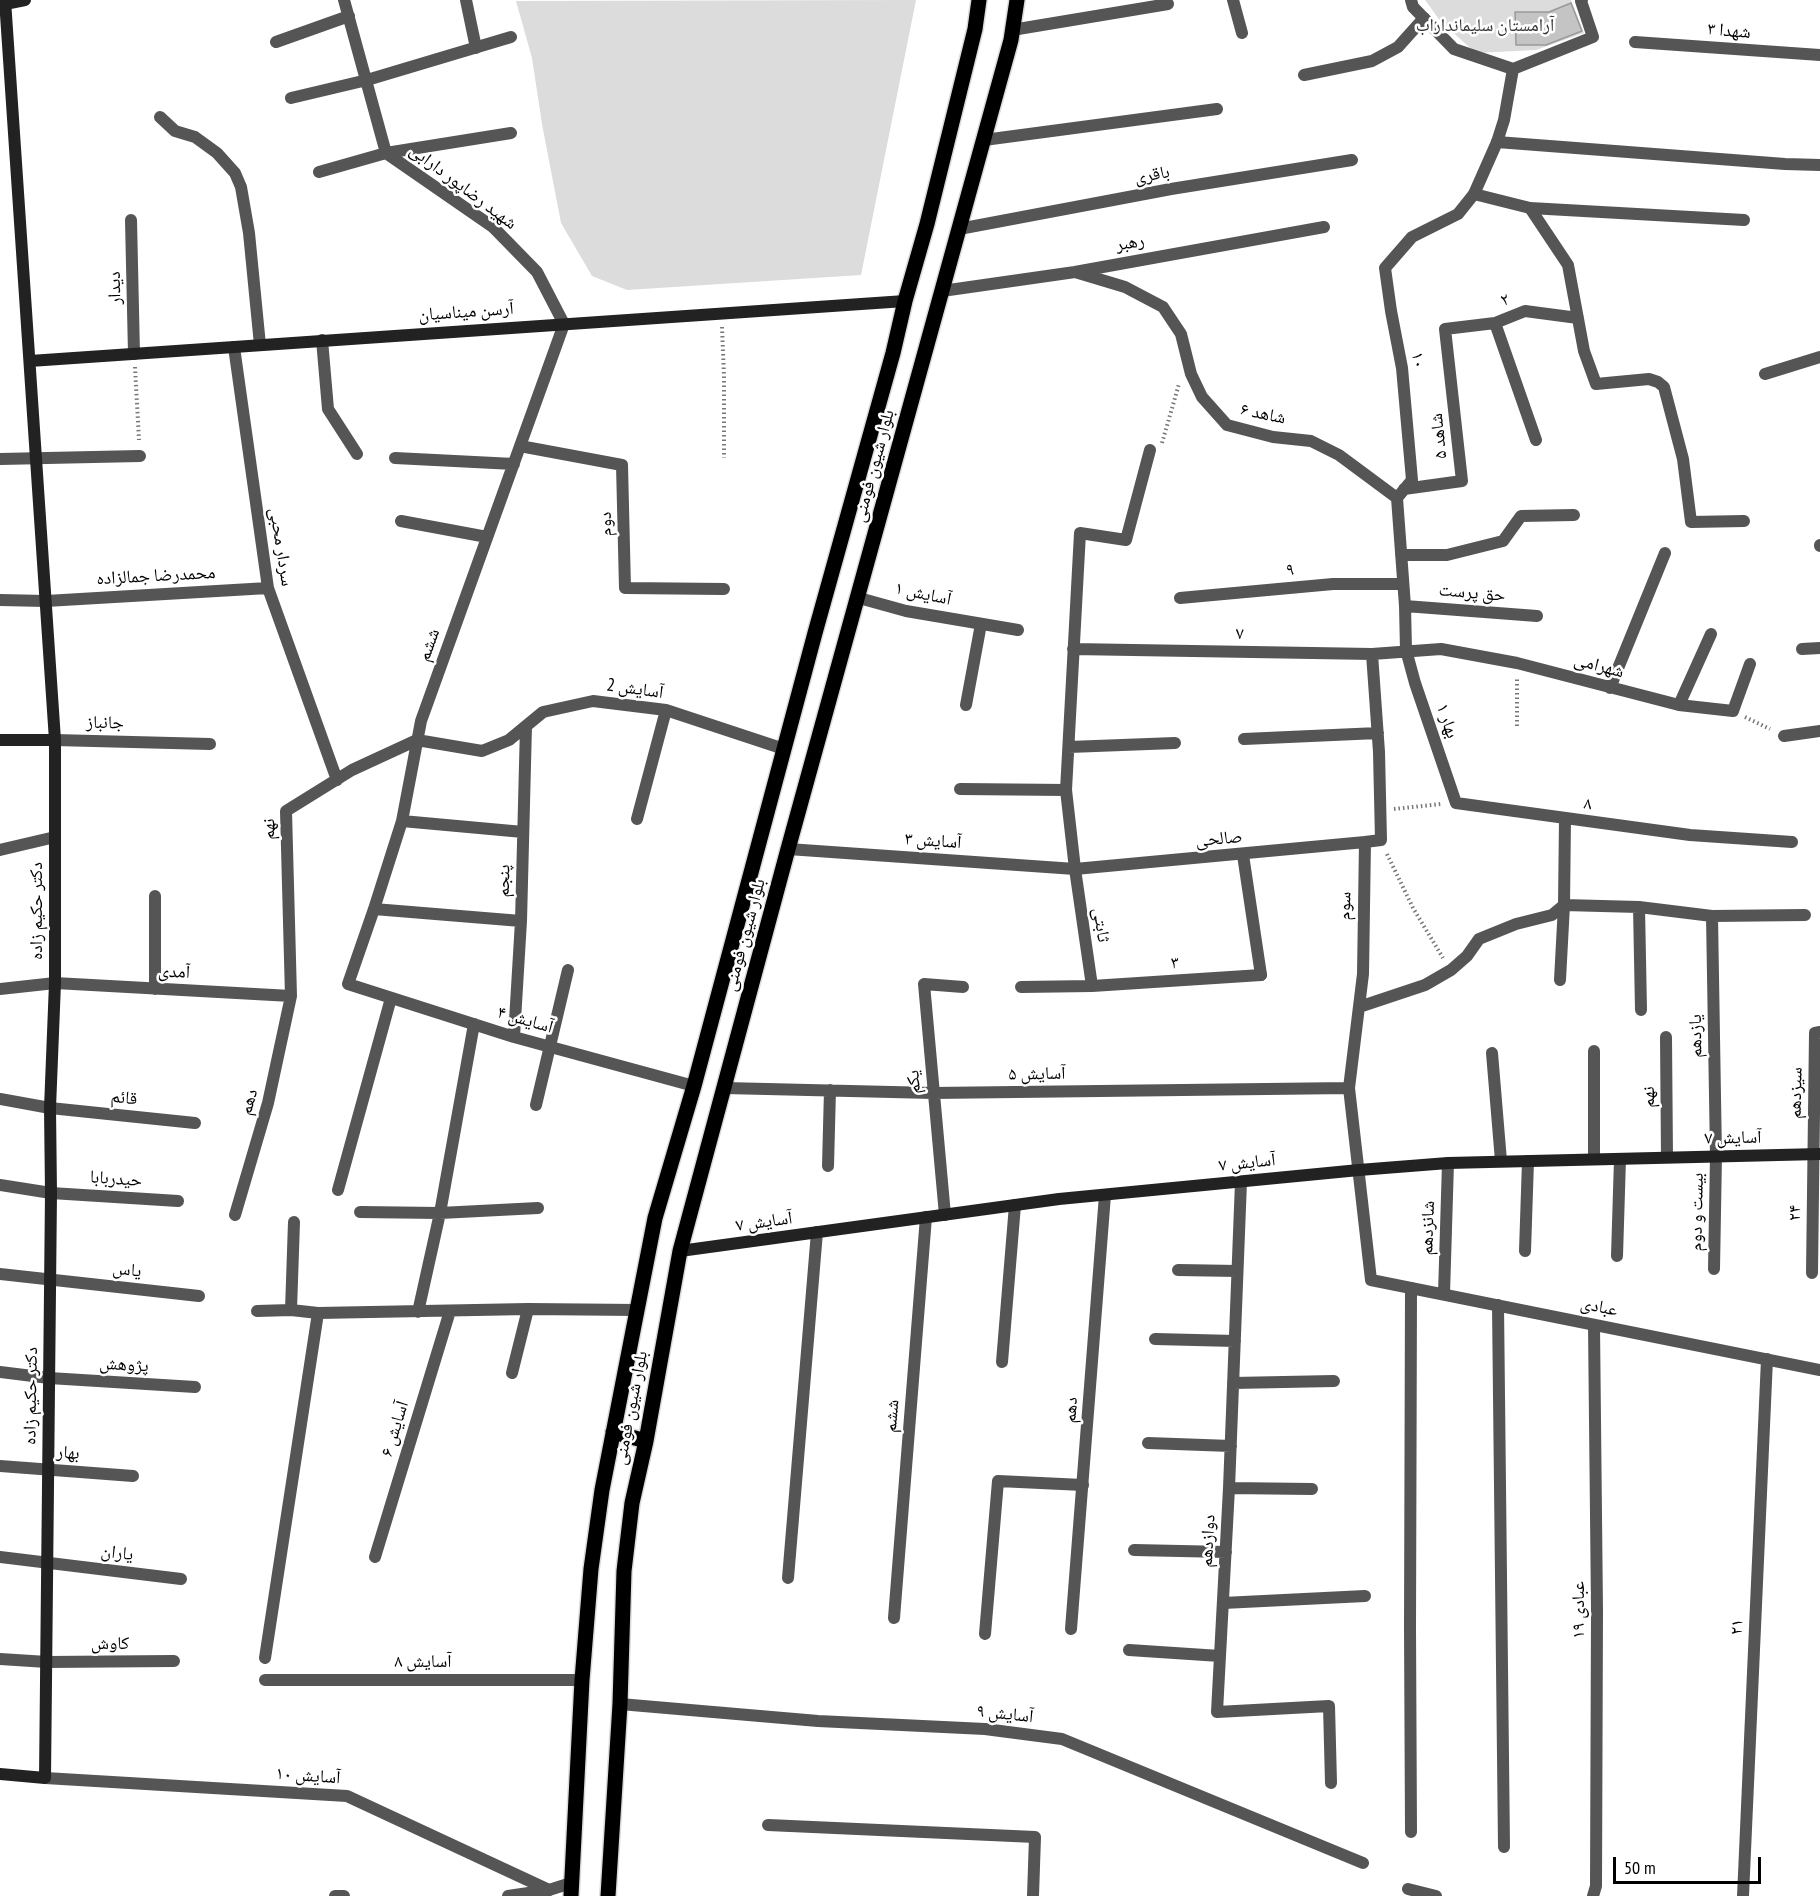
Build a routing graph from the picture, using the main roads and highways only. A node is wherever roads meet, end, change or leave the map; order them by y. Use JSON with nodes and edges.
{"nodes":[{"id":1,"x":979,"y":0,"type":"edge"},
{"id":2,"x":1017,"y":0,"type":"edge"},
{"id":3,"x":613,"y":1432,"type":"junction"},
{"id":4,"x":646,"y":1441,"type":"junction"},
{"id":5,"x":571,"y":1890,"type":"edge"},
{"id":6,"x":608,"y":1896,"type":"edge"}],
"edges":[{"from":1,"to":3,"type":"main road","name":"بلوار شیون فومنی"},
{"from":2,"to":4,"type":"main road","name":"بلوار شیون فومنی"},
{"from":3,"to":4,"type":"main road"},
{"from":3,"to":5,"type":"main road","name":"بلوار شیون فومنی"},
{"from":4,"to":6,"type":"main road","name":"بلوار شیون فومنی"}]}
